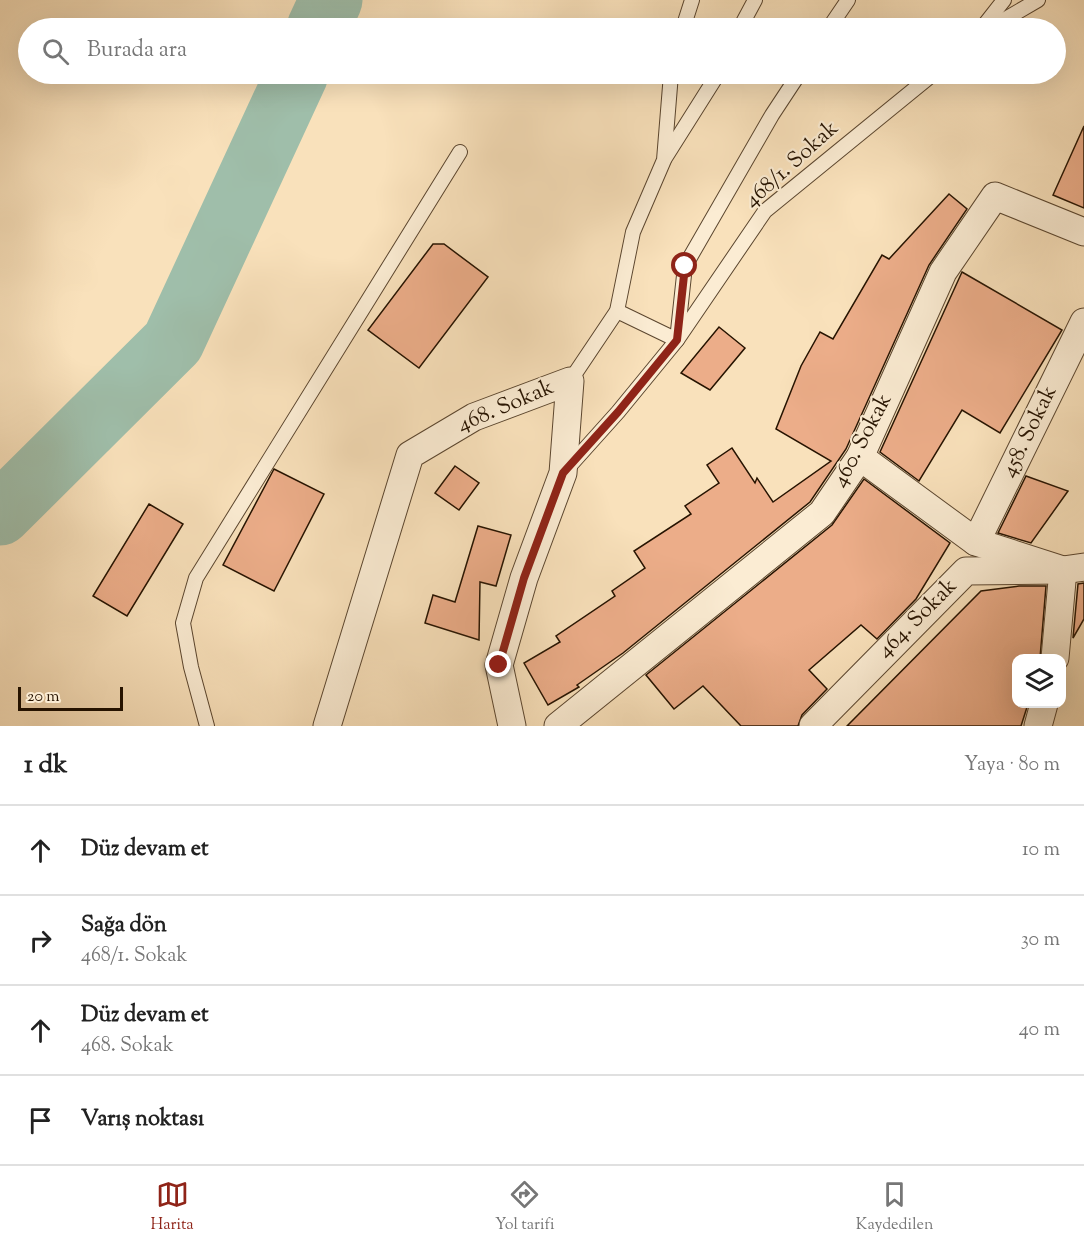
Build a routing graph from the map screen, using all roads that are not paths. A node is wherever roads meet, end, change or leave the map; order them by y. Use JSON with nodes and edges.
{"nodes":[{"id":1,"x":692,"y":0,"type":"edge"},
{"id":2,"x":755,"y":0,"type":"edge"},
{"id":3,"x":848,"y":0,"type":"edge"},
{"id":4,"x":1004,"y":0,"type":"edge"},
{"id":5,"x":1038,"y":0,"type":"edge"},
{"id":6,"x":686,"y":18,"type":"edge"},
{"id":7,"x":745,"y":18,"type":"edge"},
{"id":8,"x":836,"y":18,"type":"edge"},
{"id":9,"x":990,"y":18,"type":"edge"},
{"id":10,"x":1007,"y":18,"type":"edge"},
{"id":11,"x":670,"y":84,"type":"edge"},
{"id":12,"x":712,"y":84,"type":"edge"},
{"id":13,"x":792,"y":84,"type":"edge"},
{"id":14,"x":921,"y":84,"type":"edge"},
{"id":15,"x":460,"y":152,"type":"dead end"},
{"id":16,"x":664,"y":160,"type":"junction"},
{"id":17,"x":1084,"y":232,"type":"edge"},
{"id":18,"x":617,"y":311,"type":"junction"},
{"id":19,"x":1082,"y":332,"type":"edge"},
{"id":20,"x":677,"y":340,"type":"junction"},
{"id":21,"x":570,"y":381,"type":"junction"},
{"id":22,"x":860,"y":457,"type":"junction"},
{"id":23,"x":563,"y":473,"type":"junction"},
{"id":24,"x":976,"y":542,"type":"junction"},
{"id":25,"x":1073,"y":569,"type":"edge"},
{"id":26,"x":1056,"y":654,"type":"edge"},
{"id":27,"x":1043,"y":708,"type":"edge"},
{"id":28,"x":207,"y":726,"type":"edge"},
{"id":29,"x":327,"y":726,"type":"edge"},
{"id":30,"x":512,"y":726,"type":"edge"},
{"id":31,"x":558,"y":726,"type":"edge"},
{"id":32,"x":813,"y":726,"type":"edge"},
{"id":33,"x":1038,"y":726,"type":"edge"}],
"edges":[{"from":1,"to":6,"type":"lane"},
{"from":2,"to":7,"type":"lane"},
{"from":3,"to":8,"type":"lane"},
{"from":4,"to":9,"type":"lane"},
{"from":5,"to":10,"type":"lane"},
{"from":11,"to":16,"type":"lane"},
{"from":12,"to":16,"type":"lane"},
{"from":13,"to":20,"type":"lane"},
{"from":14,"to":20,"type":"lane","name":"468/1. Sokak"},
{"from":15,"to":28,"type":"lane"},
{"from":16,"to":18,"type":"lane"},
{"from":17,"to":22,"type":"street","name":"460. Sokak"},
{"from":18,"to":20,"type":"lane"},
{"from":18,"to":21,"type":"lane"},
{"from":19,"to":24,"type":"street","name":"458. Sokak"},
{"from":20,"to":23,"type":"lane","name":"468/1. Sokak"},
{"from":21,"to":23,"type":"street","name":"468. Sokak"},
{"from":21,"to":29,"type":"street","name":"468. Sokak"},
{"from":22,"to":24,"type":"street"},
{"from":22,"to":31,"type":"street","name":"460. Sokak"},
{"from":23,"to":30,"type":"street","name":"468. Sokak"},
{"from":24,"to":25,"type":"street"},
{"from":25,"to":26,"type":"street"},
{"from":25,"to":32,"type":"street","name":"464. Sokak"},
{"from":27,"to":33,"type":"street"}]}
